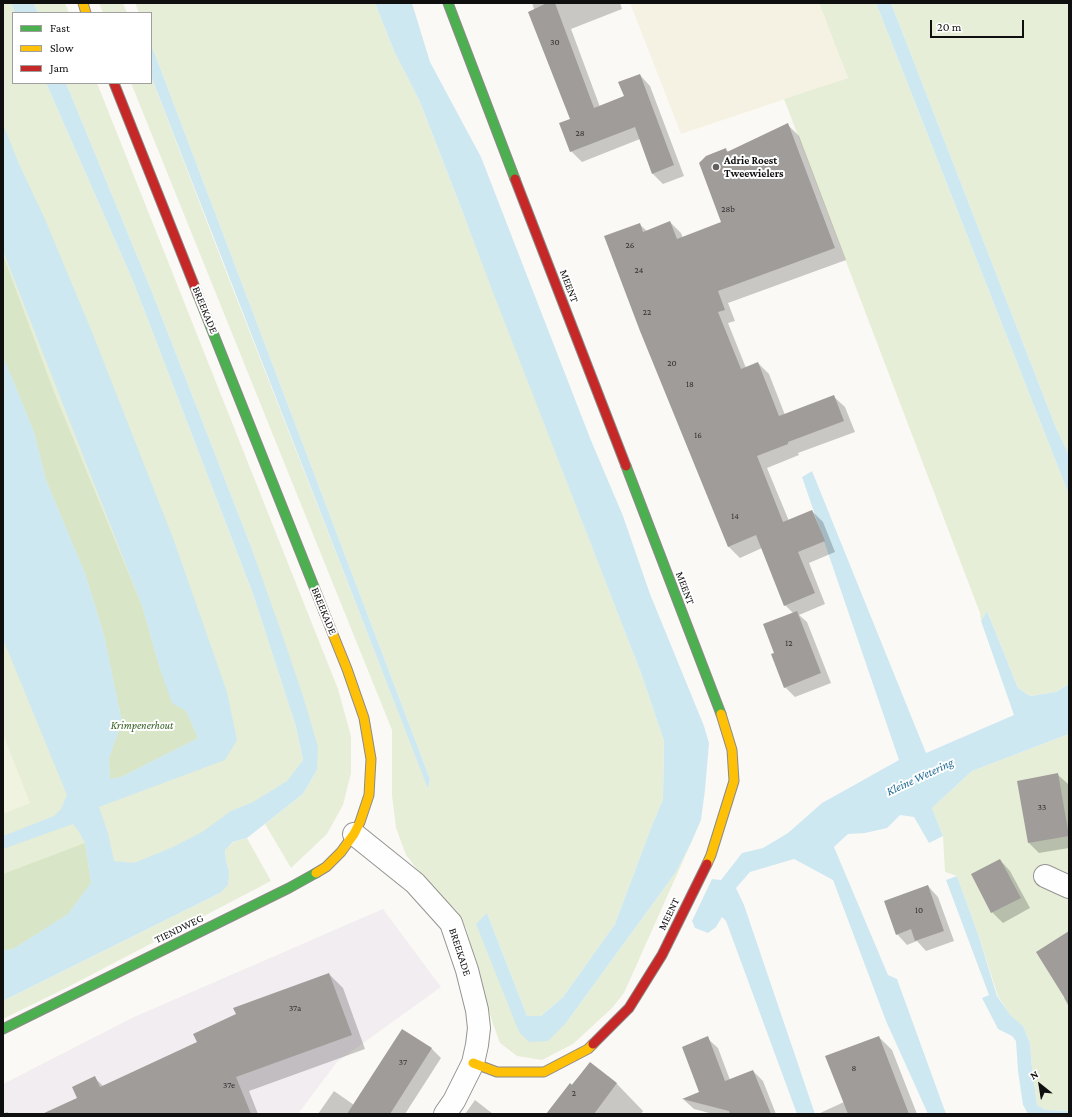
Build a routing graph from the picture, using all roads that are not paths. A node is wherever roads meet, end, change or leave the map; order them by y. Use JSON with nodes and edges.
{"nodes":[{"id":1,"x":448,"y":3,"type":"edge"},
{"id":2,"x":114,"y":84,"type":"edge"},
{"id":3,"x":354,"y":834,"type":"junction"},
{"id":4,"x":1045,"y":876,"type":"dead end"},
{"id":5,"x":1069,"y":887,"type":"edge"},
{"id":6,"x":3,"y":1029,"type":"edge"},
{"id":7,"x":473,"y":1063,"type":"junction"},
{"id":8,"x":445,"y":1114,"type":"edge"}],
"edges":[{"from":1,"to":7,"type":"street","name":"MEENT"},
{"from":2,"to":3,"type":"street","name":"BREEKADE"},
{"from":3,"to":6,"type":"street","name":"TIENDWEG"},
{"from":3,"to":7,"type":"street","name":"BREEKADE"},
{"from":4,"to":5,"type":"street"},
{"from":7,"to":8,"type":"street","name":"BREEKADE"}]}
